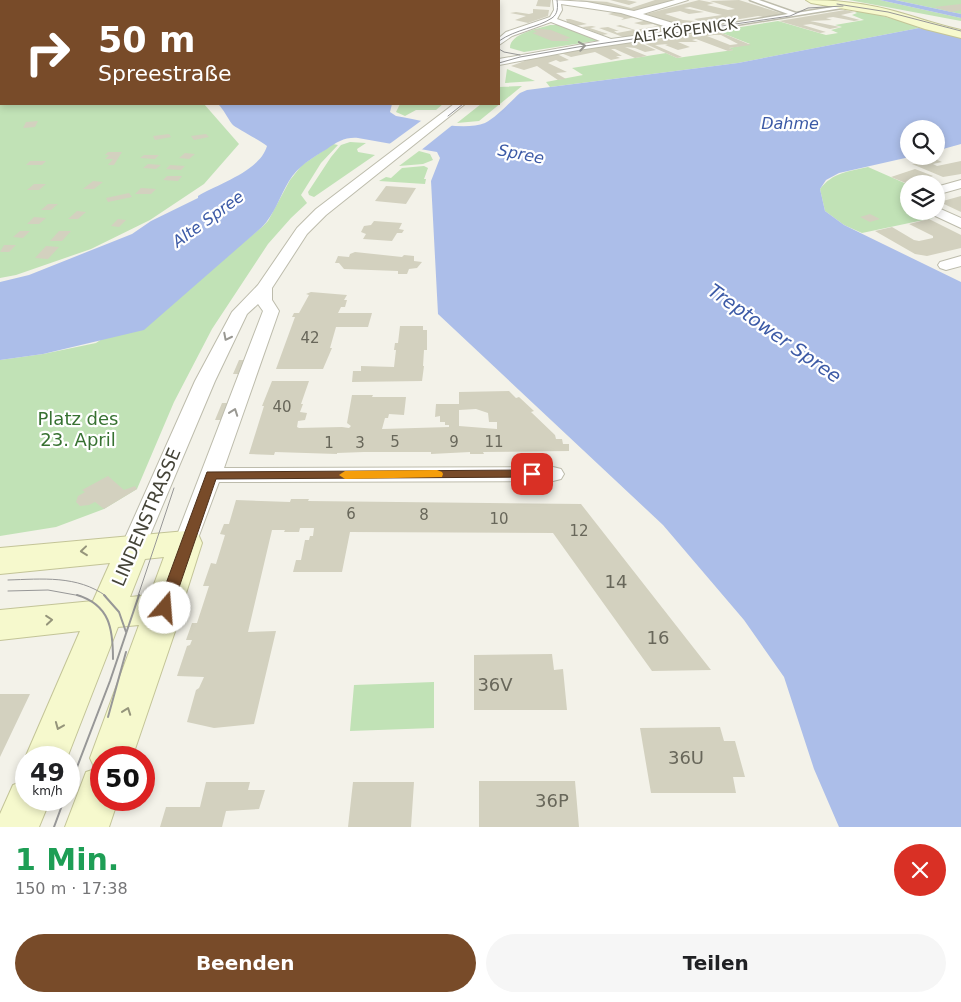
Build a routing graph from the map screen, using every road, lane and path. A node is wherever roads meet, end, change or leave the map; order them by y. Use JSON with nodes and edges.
{"nodes":[{"id":1,"x":557,"y":0,"type":"edge"},
{"id":2,"x":684,"y":0,"type":"edge"},
{"id":3,"x":753,"y":0,"type":"edge"},
{"id":4,"x":811,"y":0,"type":"edge"},
{"id":5,"x":835,"y":4,"type":"edge"},
{"id":6,"x":633,"y":14,"type":"junction"},
{"id":7,"x":789,"y":16,"type":"junction"},
{"id":8,"x":552,"y":20,"type":"junction"},
{"id":9,"x":959,"y":30,"type":"edge"},
{"id":10,"x":687,"y":31,"type":"junction"},
{"id":11,"x":610,"y":42,"type":"junction"},
{"id":12,"x":500,"y":51,"type":"edge"},
{"id":13,"x":500,"y":53,"type":"edge"},
{"id":14,"x":459,"y":105,"type":"edge"},
{"id":15,"x":961,"y":184,"type":"edge"},
{"id":16,"x":945,"y":188,"type":"edge"},
{"id":17,"x":945,"y":216,"type":"edge"},
{"id":18,"x":961,"y":224,"type":"edge"},
{"id":19,"x":961,"y":261,"type":"edge"},
{"id":20,"x":946,"y":266,"type":"dead end"},
{"id":21,"x":264,"y":288,"type":"junction"},
{"id":22,"x":553,"y":474,"type":"dead end"},
{"id":23,"x":211,"y":475,"type":"junction"},
{"id":24,"x":186,"y":542,"type":"junction"},
{"id":25,"x":133,"y":547,"type":"junction"},
{"id":26,"x":0,"y":561,"type":"edge"},
{"id":27,"x":165,"y":608,"type":"junction"},
{"id":28,"x":104,"y":616,"type":"junction"},
{"id":29,"x":0,"y":625,"type":"edge"},
{"id":30,"x":51,"y":746,"type":"edge"},
{"id":31,"x":115,"y":746,"type":"edge"},
{"id":32,"x":24,"y":811,"type":"edge"},
{"id":33,"x":93,"y":811,"type":"edge"},
{"id":34,"x":17,"y":827,"type":"edge"},
{"id":35,"x":87,"y":827,"type":"edge"}],
"edges":[{"from":1,"to":6,"type":"street"},
{"from":1,"to":8,"type":"street"},
{"from":2,"to":6,"type":"street"},
{"from":3,"to":7,"type":"street"},
{"from":4,"to":9,"type":"main road"},
{"from":5,"to":7,"type":"street","name":"ALT-KÖPENICK"},
{"from":5,"to":9,"type":"main road"},
{"from":6,"to":10,"type":"street"},
{"from":7,"to":10,"type":"street","name":"ALT-KÖPENICK"},
{"from":8,"to":11,"type":"street"},
{"from":8,"to":12,"type":"street"},
{"from":10,"to":11,"type":"street","name":"ALT-KÖPENICK"},
{"from":13,"to":11,"type":"street","name":"ALT-KÖPENICK","one_way":true},
{"from":14,"to":21,"type":"street","name":"LINDENSTRASSE"},
{"from":15,"to":16,"type":"street"},
{"from":17,"to":18,"type":"street"},
{"from":19,"to":20,"type":"street"},
{"from":23,"to":21,"type":"street","one_way":true},
{"from":21,"to":25,"type":"street","name":"LINDENSTRASSE","one_way":true},
{"from":22,"to":23,"type":"street"},
{"from":23,"to":24,"type":"street"},
{"from":24,"to":25,"type":"main road"},
{"from":24,"to":27,"type":"main road"},
{"from":25,"to":26,"type":"main road","one_way":true},
{"from":25,"to":28,"type":"main road","name":"LINDENSTRASSE"},
{"from":27,"to":28,"type":"main road"},
{"from":31,"to":27,"type":"main road","one_way":true},
{"from":29,"to":28,"type":"main road","one_way":true},
{"from":28,"to":30,"type":"main road","name":"LINDENSTRASSE","one_way":true},
{"from":32,"to":34,"type":"main road"},
{"from":33,"to":35,"type":"main road"}]}
